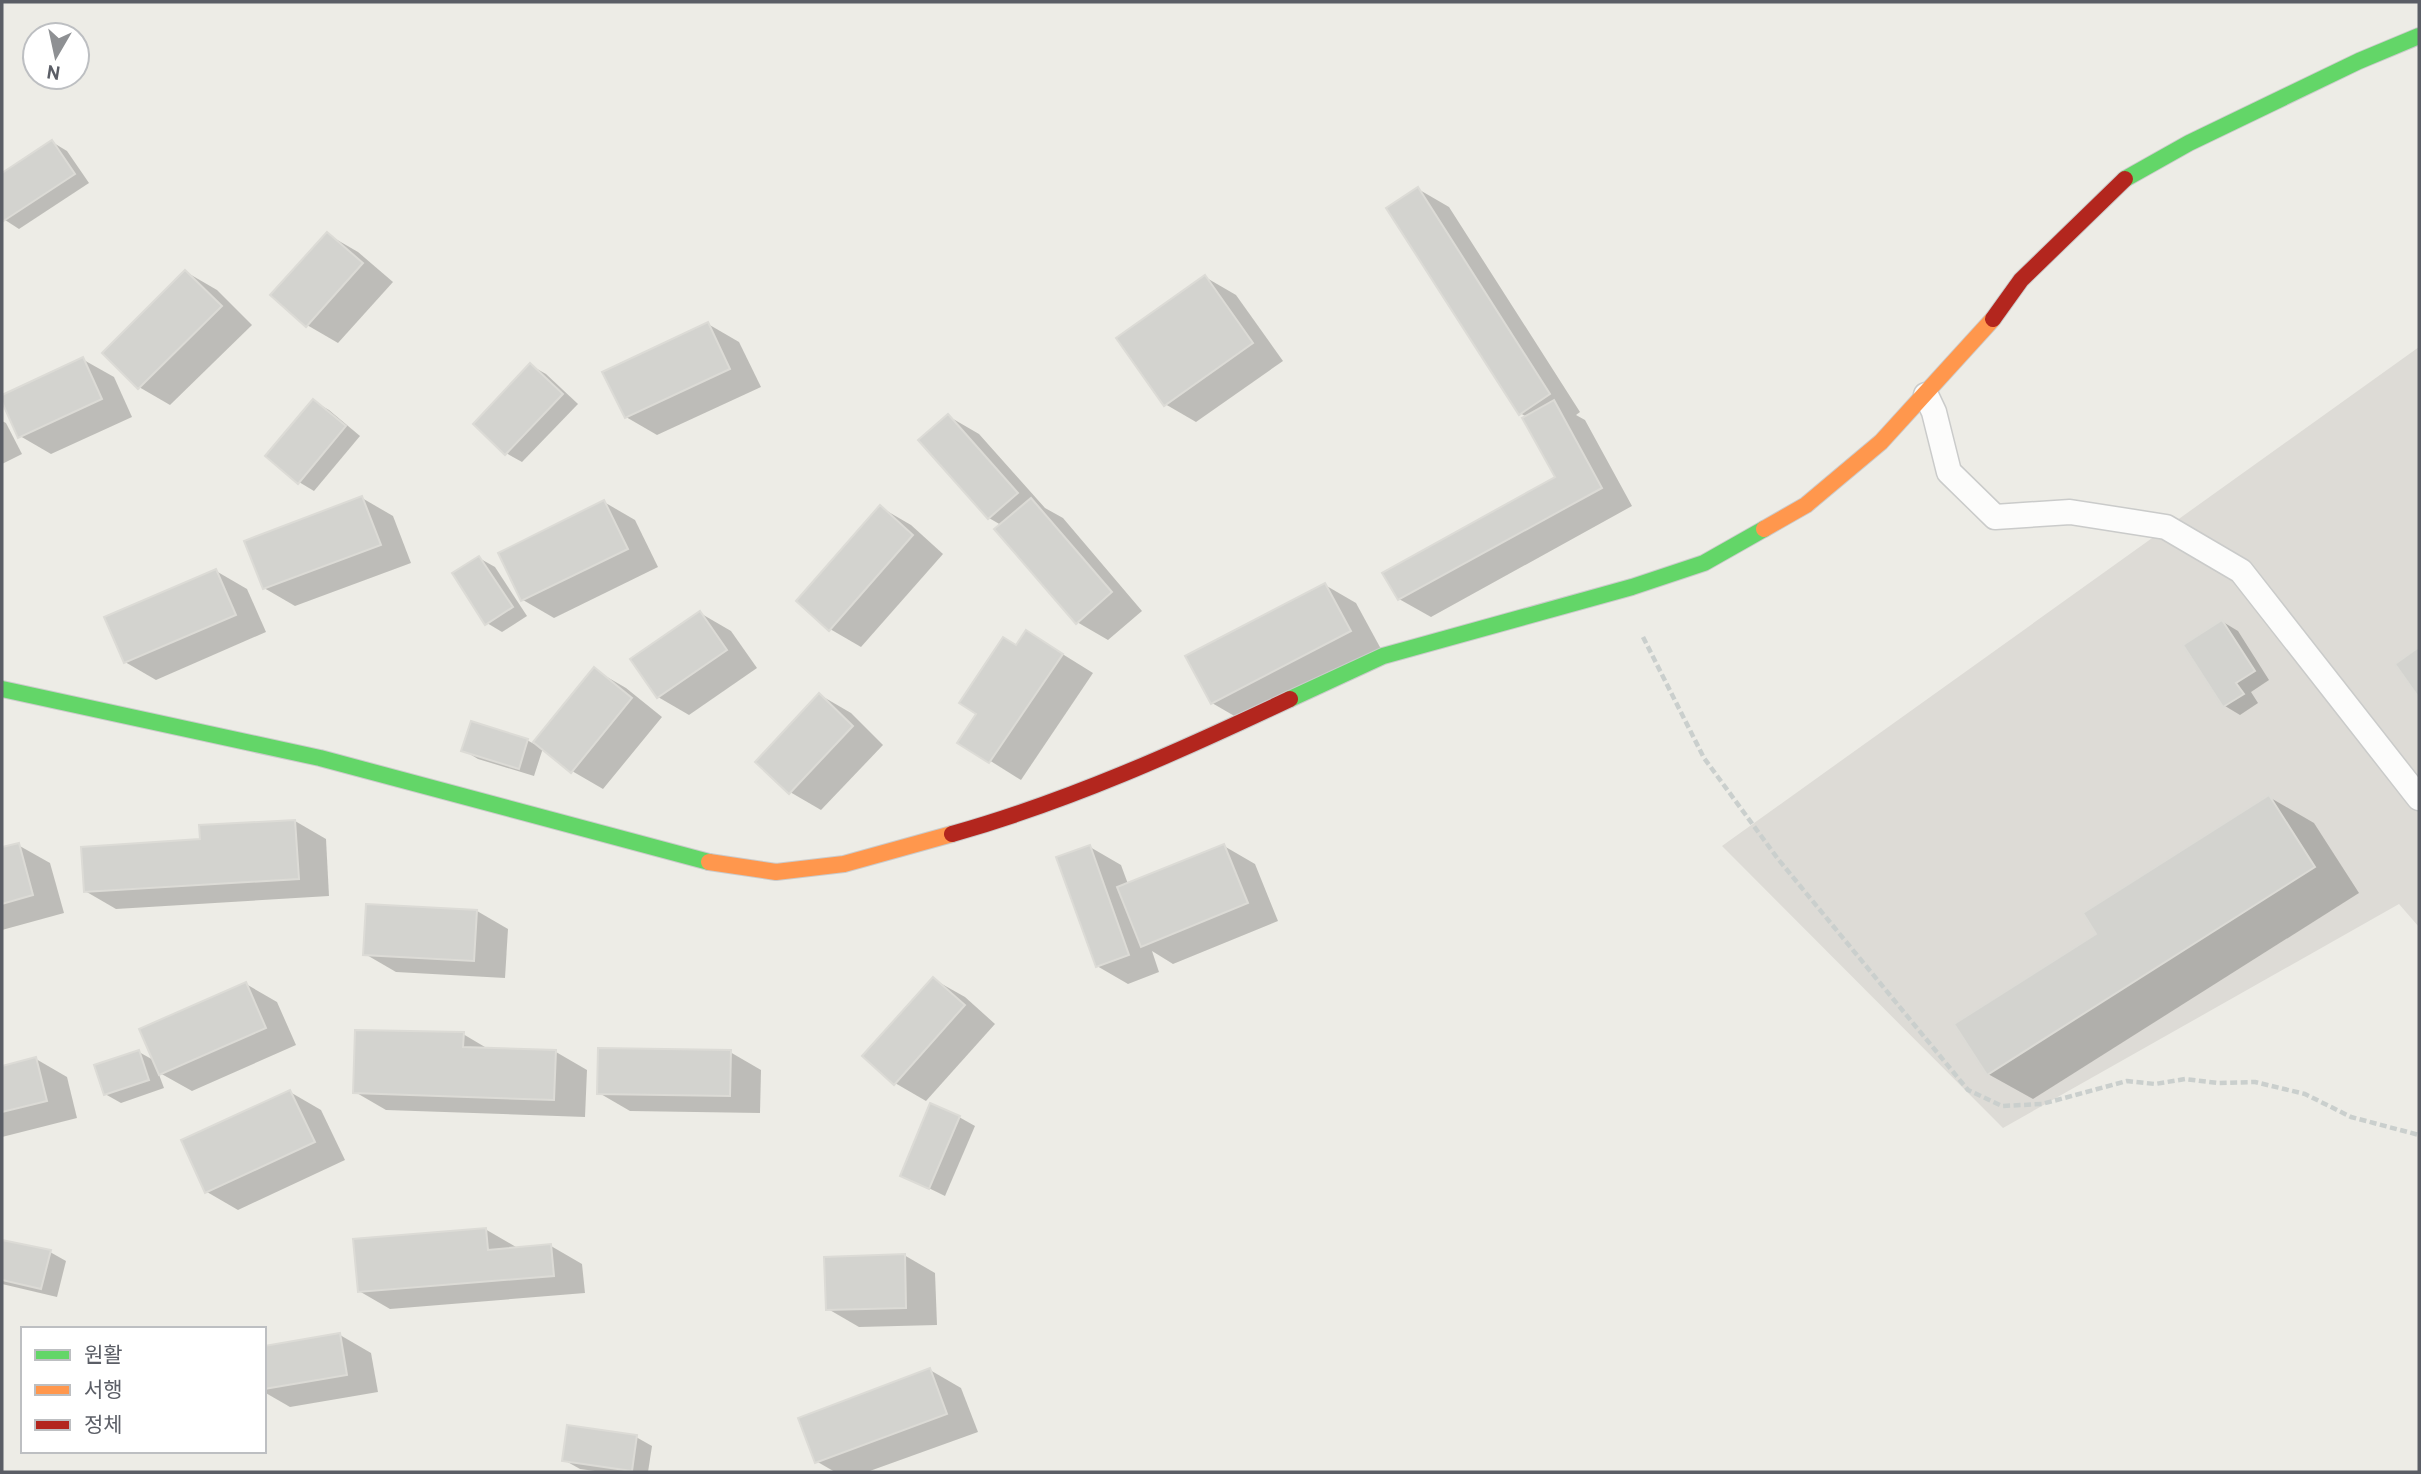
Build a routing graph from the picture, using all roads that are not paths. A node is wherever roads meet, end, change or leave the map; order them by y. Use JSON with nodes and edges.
{"nodes":[{"id":1,"x":2419,"y":36,"type":"edge"},
{"id":2,"x":1926,"y":395,"type":"junction"},
{"id":3,"x":2,"y":689,"type":"edge"},
{"id":4,"x":2419,"y":797,"type":"edge"}],
"edges":[{"from":1,"to":2,"type":"street"},
{"from":2,"to":3,"type":"street"},
{"from":2,"to":4,"type":"lane"}]}
